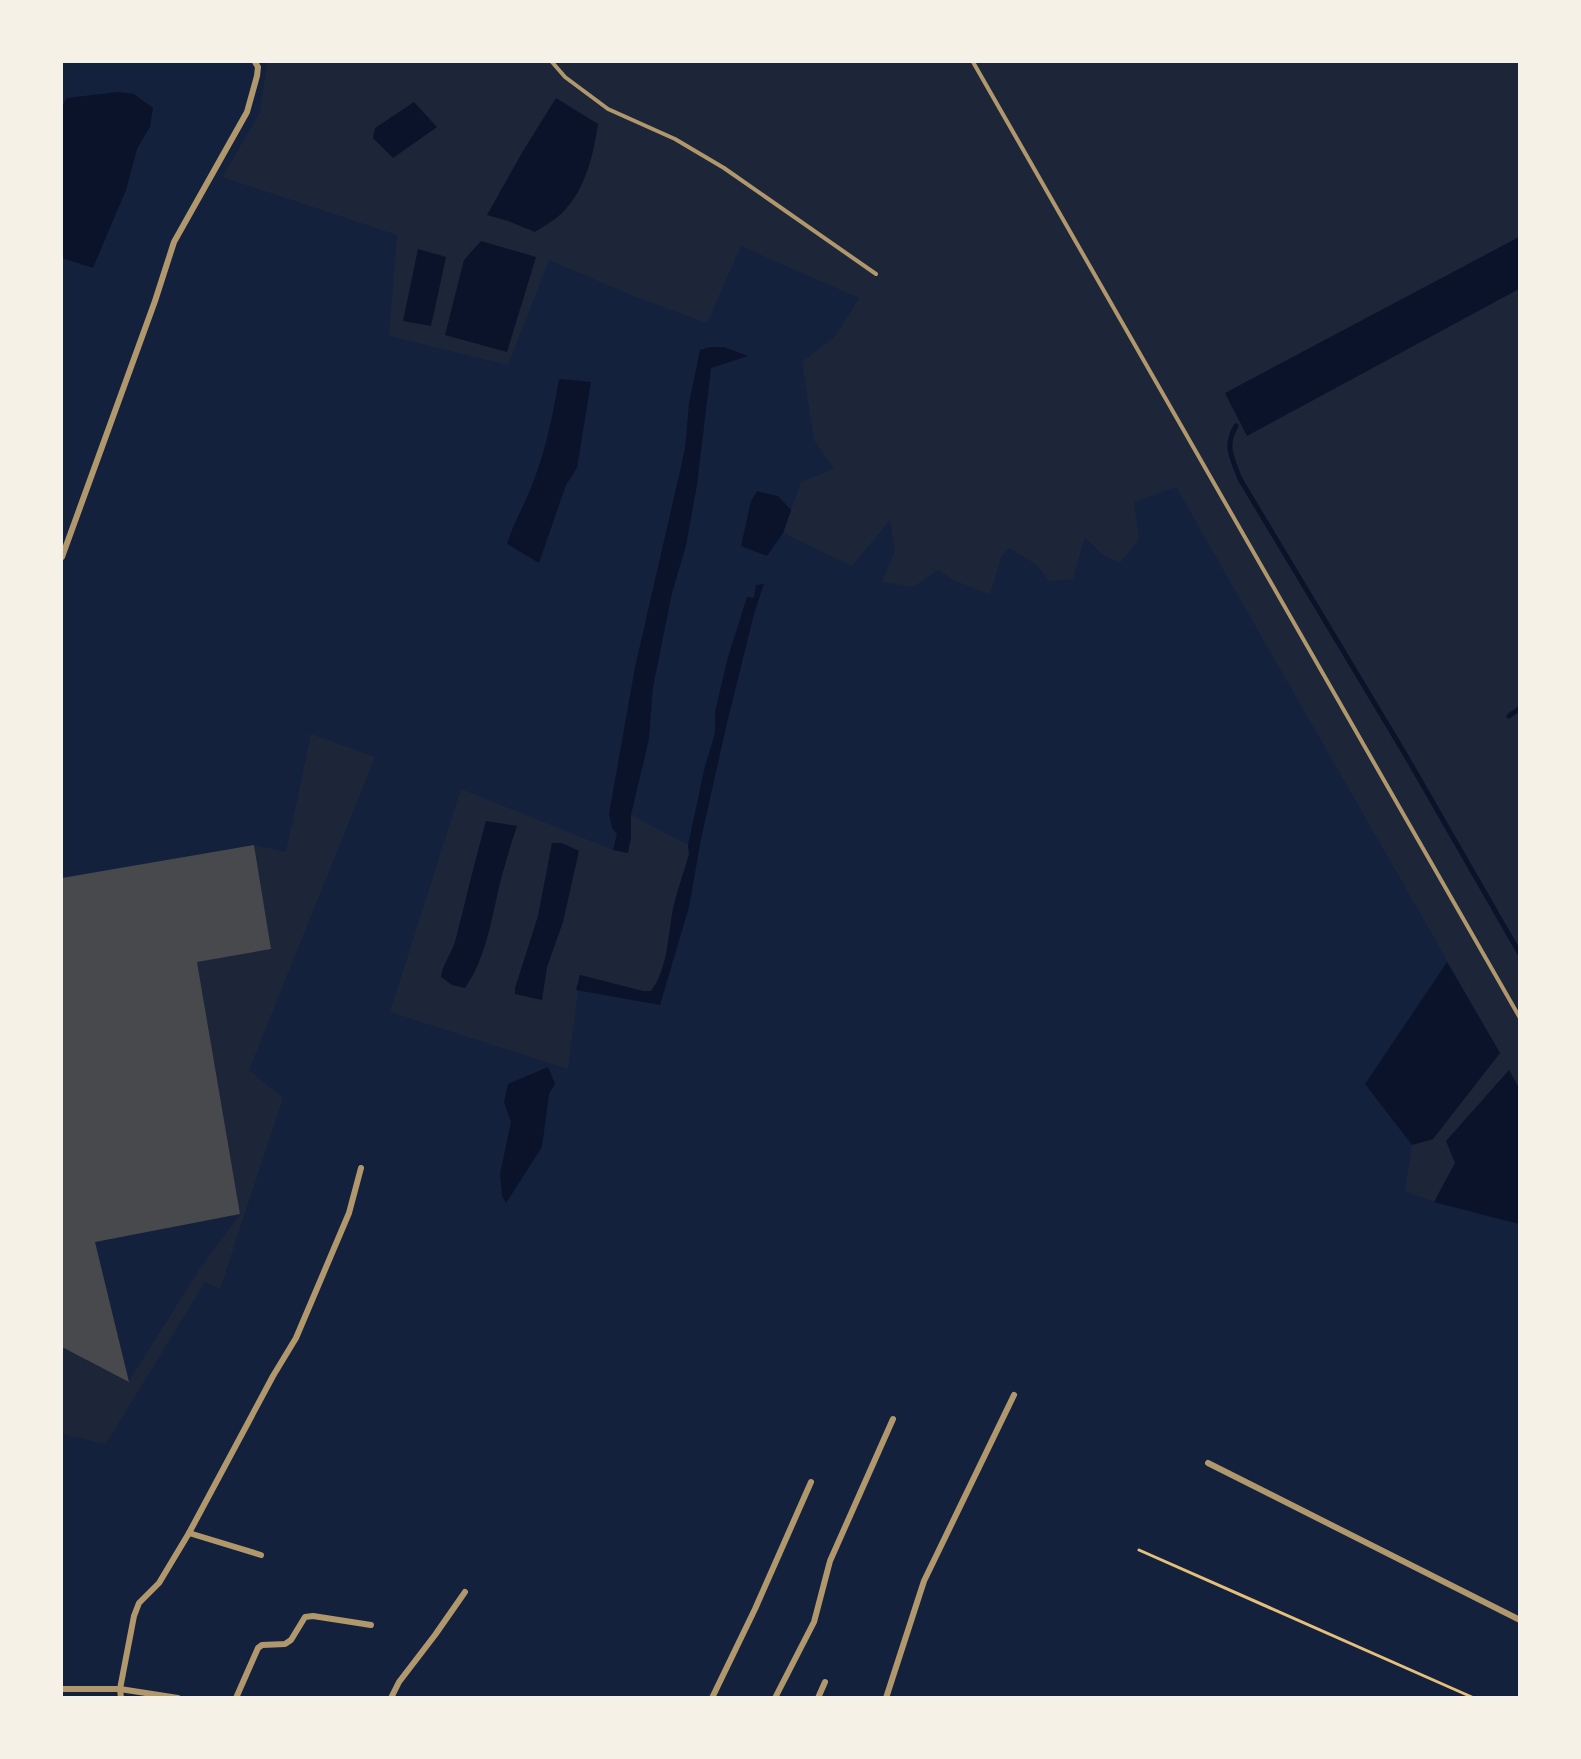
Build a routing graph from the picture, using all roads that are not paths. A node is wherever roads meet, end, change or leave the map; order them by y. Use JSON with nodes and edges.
{"nodes":[{"id":1,"x":255,"y":62,"type":"edge"},
{"id":2,"x":552,"y":62,"type":"edge"},
{"id":3,"x":973,"y":62,"type":"edge"},
{"id":4,"x":876,"y":274,"type":"dead end"},
{"id":5,"x":62,"y":556,"type":"edge"},
{"id":6,"x":1520,"y":1018,"type":"edge"},
{"id":7,"x":361,"y":1168,"type":"dead end"},
{"id":8,"x":1014,"y":1395,"type":"dead end"},
{"id":9,"x":893,"y":1419,"type":"dead end"},
{"id":10,"x":1208,"y":1463,"type":"dead end"},
{"id":11,"x":811,"y":1482,"type":"dead end"},
{"id":12,"x":189,"y":1533,"type":"junction"},
{"id":13,"x":261,"y":1555,"type":"dead end"},
{"id":14,"x":465,"y":1592,"type":"dead end"},
{"id":15,"x":1520,"y":1620,"type":"edge"},
{"id":16,"x":370,"y":1625,"type":"dead end"},
{"id":17,"x":825,"y":1682,"type":"dead end"},
{"id":18,"x":62,"y":1689,"type":"edge"},
{"id":19,"x":120,"y":1689,"type":"junction"},
{"id":20,"x":121,"y":1698,"type":"edge"},
{"id":21,"x":178,"y":1698,"type":"edge"},
{"id":22,"x":236,"y":1698,"type":"edge"},
{"id":23,"x":391,"y":1698,"type":"edge"},
{"id":24,"x":712,"y":1698,"type":"edge"},
{"id":25,"x":775,"y":1698,"type":"edge"},
{"id":26,"x":818,"y":1698,"type":"edge"},
{"id":27,"x":886,"y":1698,"type":"edge"}],
"edges":[{"from":1,"to":5,"type":"street"},
{"from":2,"to":4,"type":"lane"},
{"from":3,"to":6,"type":"lane"},
{"from":7,"to":12,"type":"street"},
{"from":8,"to":27,"type":"street"},
{"from":9,"to":25,"type":"street"},
{"from":10,"to":15,"type":"street"},
{"from":11,"to":24,"type":"street"},
{"from":12,"to":13,"type":"street"},
{"from":12,"to":19,"type":"street"},
{"from":14,"to":23,"type":"street"},
{"from":16,"to":22,"type":"street"},
{"from":17,"to":26,"type":"street"},
{"from":18,"to":19,"type":"street"},
{"from":19,"to":20,"type":"street"},
{"from":19,"to":21,"type":"street"}]}
